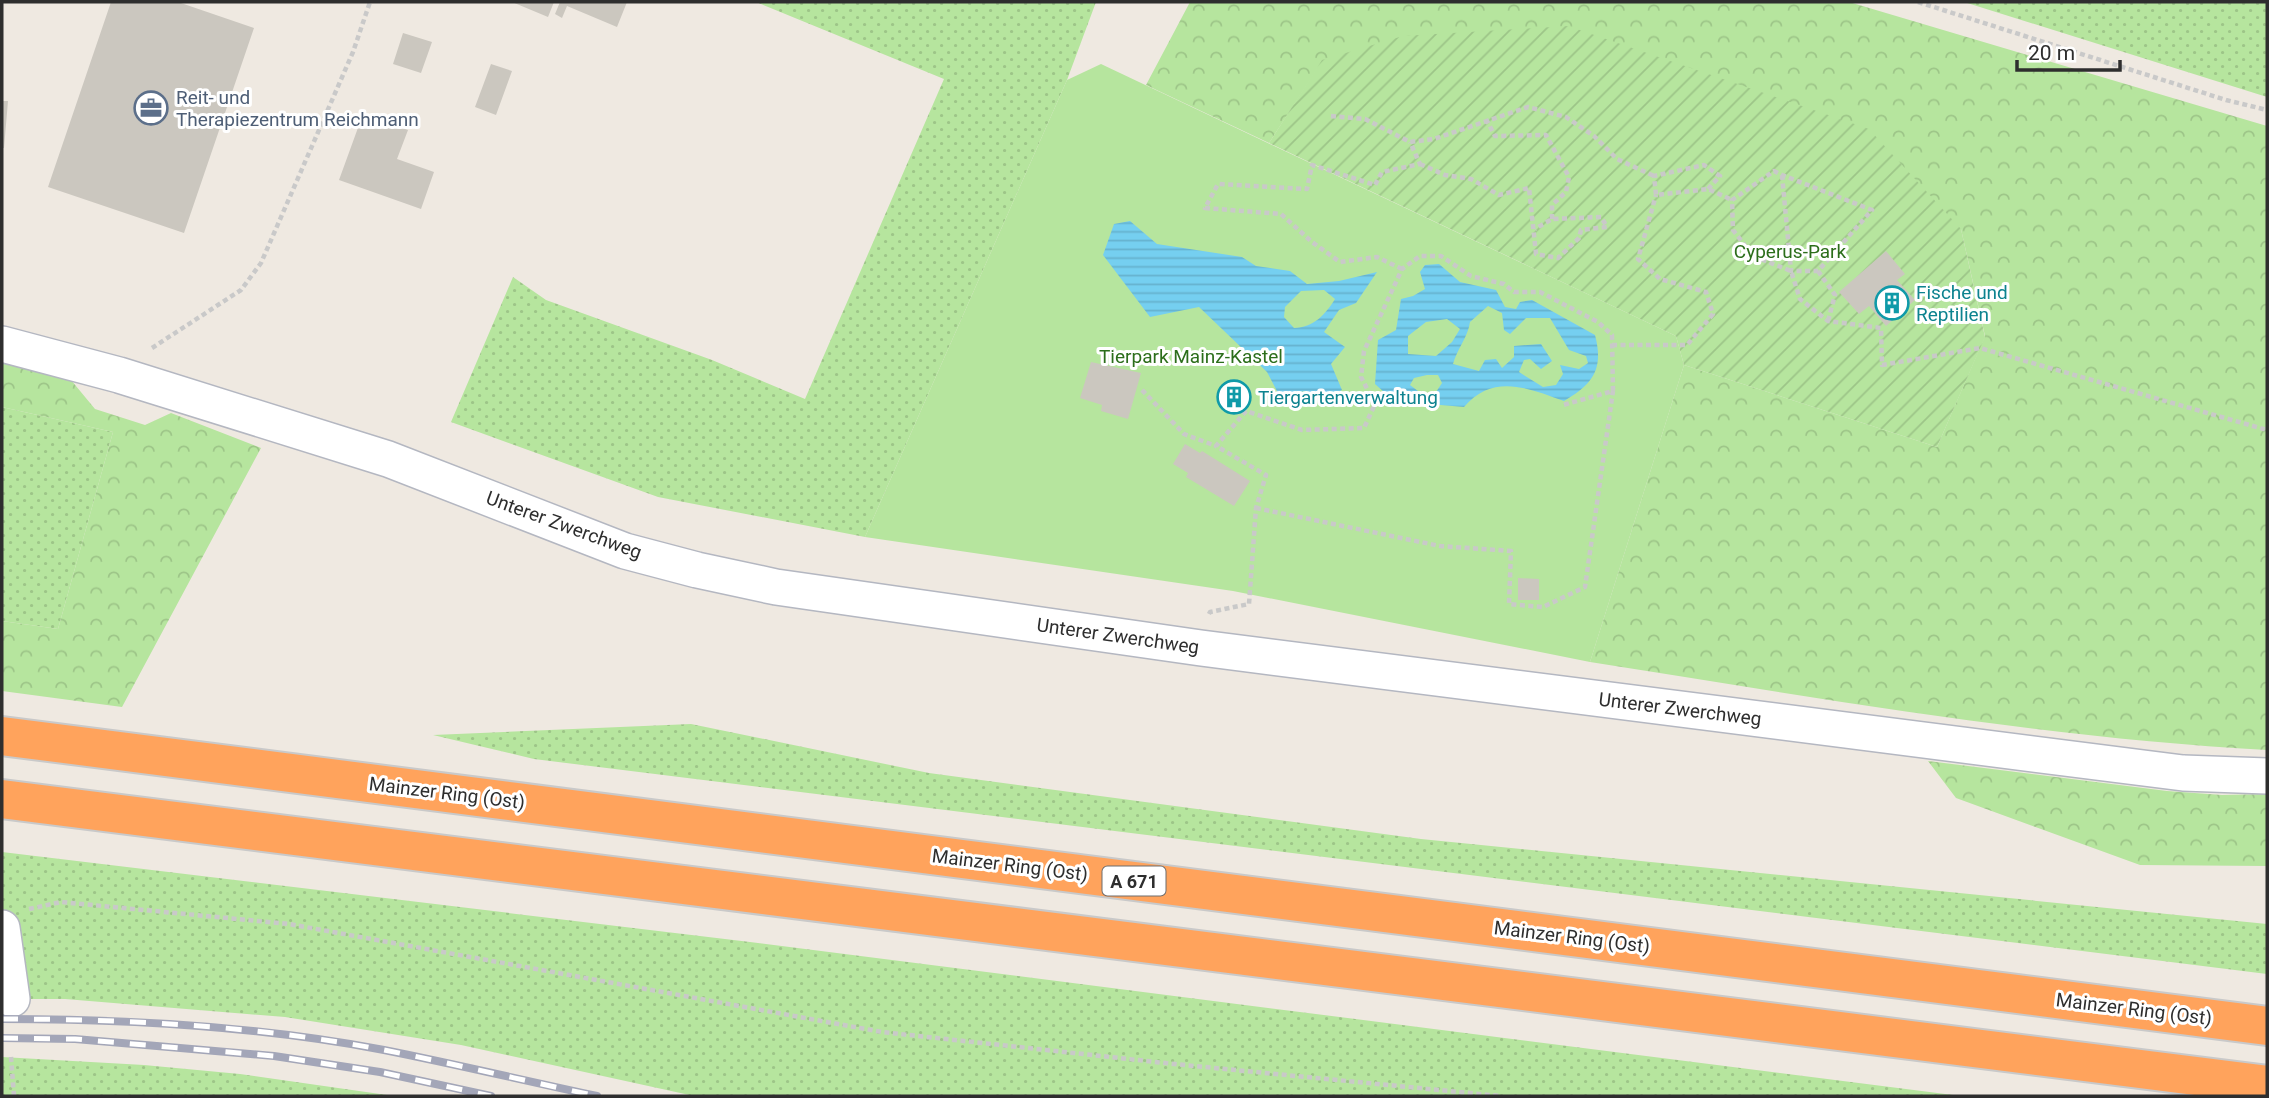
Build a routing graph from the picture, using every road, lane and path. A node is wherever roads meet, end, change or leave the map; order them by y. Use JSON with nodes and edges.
{"nodes":[{"id":1,"x":370,"y":2,"type":"edge"},
{"id":2,"x":1918,"y":2,"type":"edge"},
{"id":3,"x":2267,"y":110,"type":"edge"},
{"id":4,"x":1331,"y":116,"type":"dead end"},
{"id":5,"x":1486,"y":119,"type":"junction"},
{"id":6,"x":1410,"y":142,"type":"junction"},
{"id":7,"x":1420,"y":164,"type":"junction"},
{"id":8,"x":1782,"y":175,"type":"junction"},
{"id":9,"x":1654,"y":176,"type":"junction"},
{"id":10,"x":1708,"y":189,"type":"junction"},
{"id":11,"x":1656,"y":195,"type":"junction"},
{"id":12,"x":1731,"y":200,"type":"junction"},
{"id":13,"x":1552,"y":219,"type":"junction"},
{"id":14,"x":1535,"y":229,"type":"junction"},
{"id":15,"x":1402,"y":269,"type":"junction"},
{"id":16,"x":1791,"y":271,"type":"junction"},
{"id":17,"x":1818,"y":271,"type":"junction"},
{"id":18,"x":1828,"y":321,"type":"junction"},
{"id":19,"x":2,"y":344,"type":"edge"},
{"id":20,"x":1612,"y":345,"type":"junction"},
{"id":21,"x":119,"y":375,"type":"junction"},
{"id":22,"x":1142,"y":390,"type":"dead end"},
{"id":23,"x":1613,"y":391,"type":"junction"},
{"id":24,"x":1563,"y":405,"type":"dead end"},
{"id":25,"x":2267,"y":430,"type":"edge"},
{"id":26,"x":1216,"y":446,"type":"junction"},
{"id":27,"x":1256,"y":508,"type":"junction"},
{"id":28,"x":1201,"y":648,"type":"junction"},
{"id":29,"x":2,"y":736,"type":"edge"},
{"id":30,"x":2267,"y":776,"type":"edge"},
{"id":31,"x":2,"y":799,"type":"edge"},
{"id":32,"x":11,"y":921,"type":"edge"},
{"id":33,"x":12,"y":999,"type":"dead end"},
{"id":34,"x":2267,"y":1026,"type":"edge"},
{"id":35,"x":11,"y":1057,"type":"dead end"},
{"id":36,"x":2267,"y":1085,"type":"edge"},
{"id":37,"x":14,"y":1096,"type":"edge"},
{"id":38,"x":1500,"y":1096,"type":"edge"}],
"edges":[{"from":1,"to":21,"type":"path"},
{"from":2,"to":3,"type":"path"},
{"from":4,"to":6,"type":"path"},
{"from":5,"to":6,"type":"path"},
{"from":5,"to":9,"type":"path"},
{"from":5,"to":13,"type":"path"},
{"from":6,"to":7,"type":"path"},
{"from":7,"to":14,"type":"path"},
{"from":7,"to":15,"type":"path"},
{"from":8,"to":12,"type":"path"},
{"from":8,"to":16,"type":"path"},
{"from":8,"to":17,"type":"path"},
{"from":9,"to":10,"type":"path"},
{"from":9,"to":11,"type":"path"},
{"from":10,"to":11,"type":"path"},
{"from":10,"to":12,"type":"path"},
{"from":11,"to":20,"type":"path"},
{"from":12,"to":16,"type":"path"},
{"from":13,"to":14,"type":"path"},
{"from":13,"to":14,"type":"path"},
{"from":15,"to":20,"type":"path"},
{"from":15,"to":26,"type":"path"},
{"from":16,"to":17,"type":"path"},
{"from":16,"to":18,"type":"path"},
{"from":17,"to":18,"type":"path"},
{"from":18,"to":25,"type":"path"},
{"from":19,"to":21,"type":"street","name":"Unterer Zwerchweg"},
{"from":20,"to":23,"type":"path"},
{"from":21,"to":28,"type":"street","name":"Unterer Zwerchweg"},
{"from":22,"to":26,"type":"path"},
{"from":23,"to":24,"type":"path"},
{"from":23,"to":27,"type":"path"},
{"from":26,"to":27,"type":"path"},
{"from":27,"to":28,"type":"path"},
{"from":28,"to":30,"type":"street","name":"Unterer Zwerchweg"},
{"from":29,"to":34,"type":"highway","name":"Mainzer Ring (Ost)","number":"A 671"},
{"from":31,"to":36,"type":"highway"},
{"from":32,"to":33,"type":"street"},
{"from":32,"to":38,"type":"path"},
{"from":35,"to":37,"type":"path"}]}
